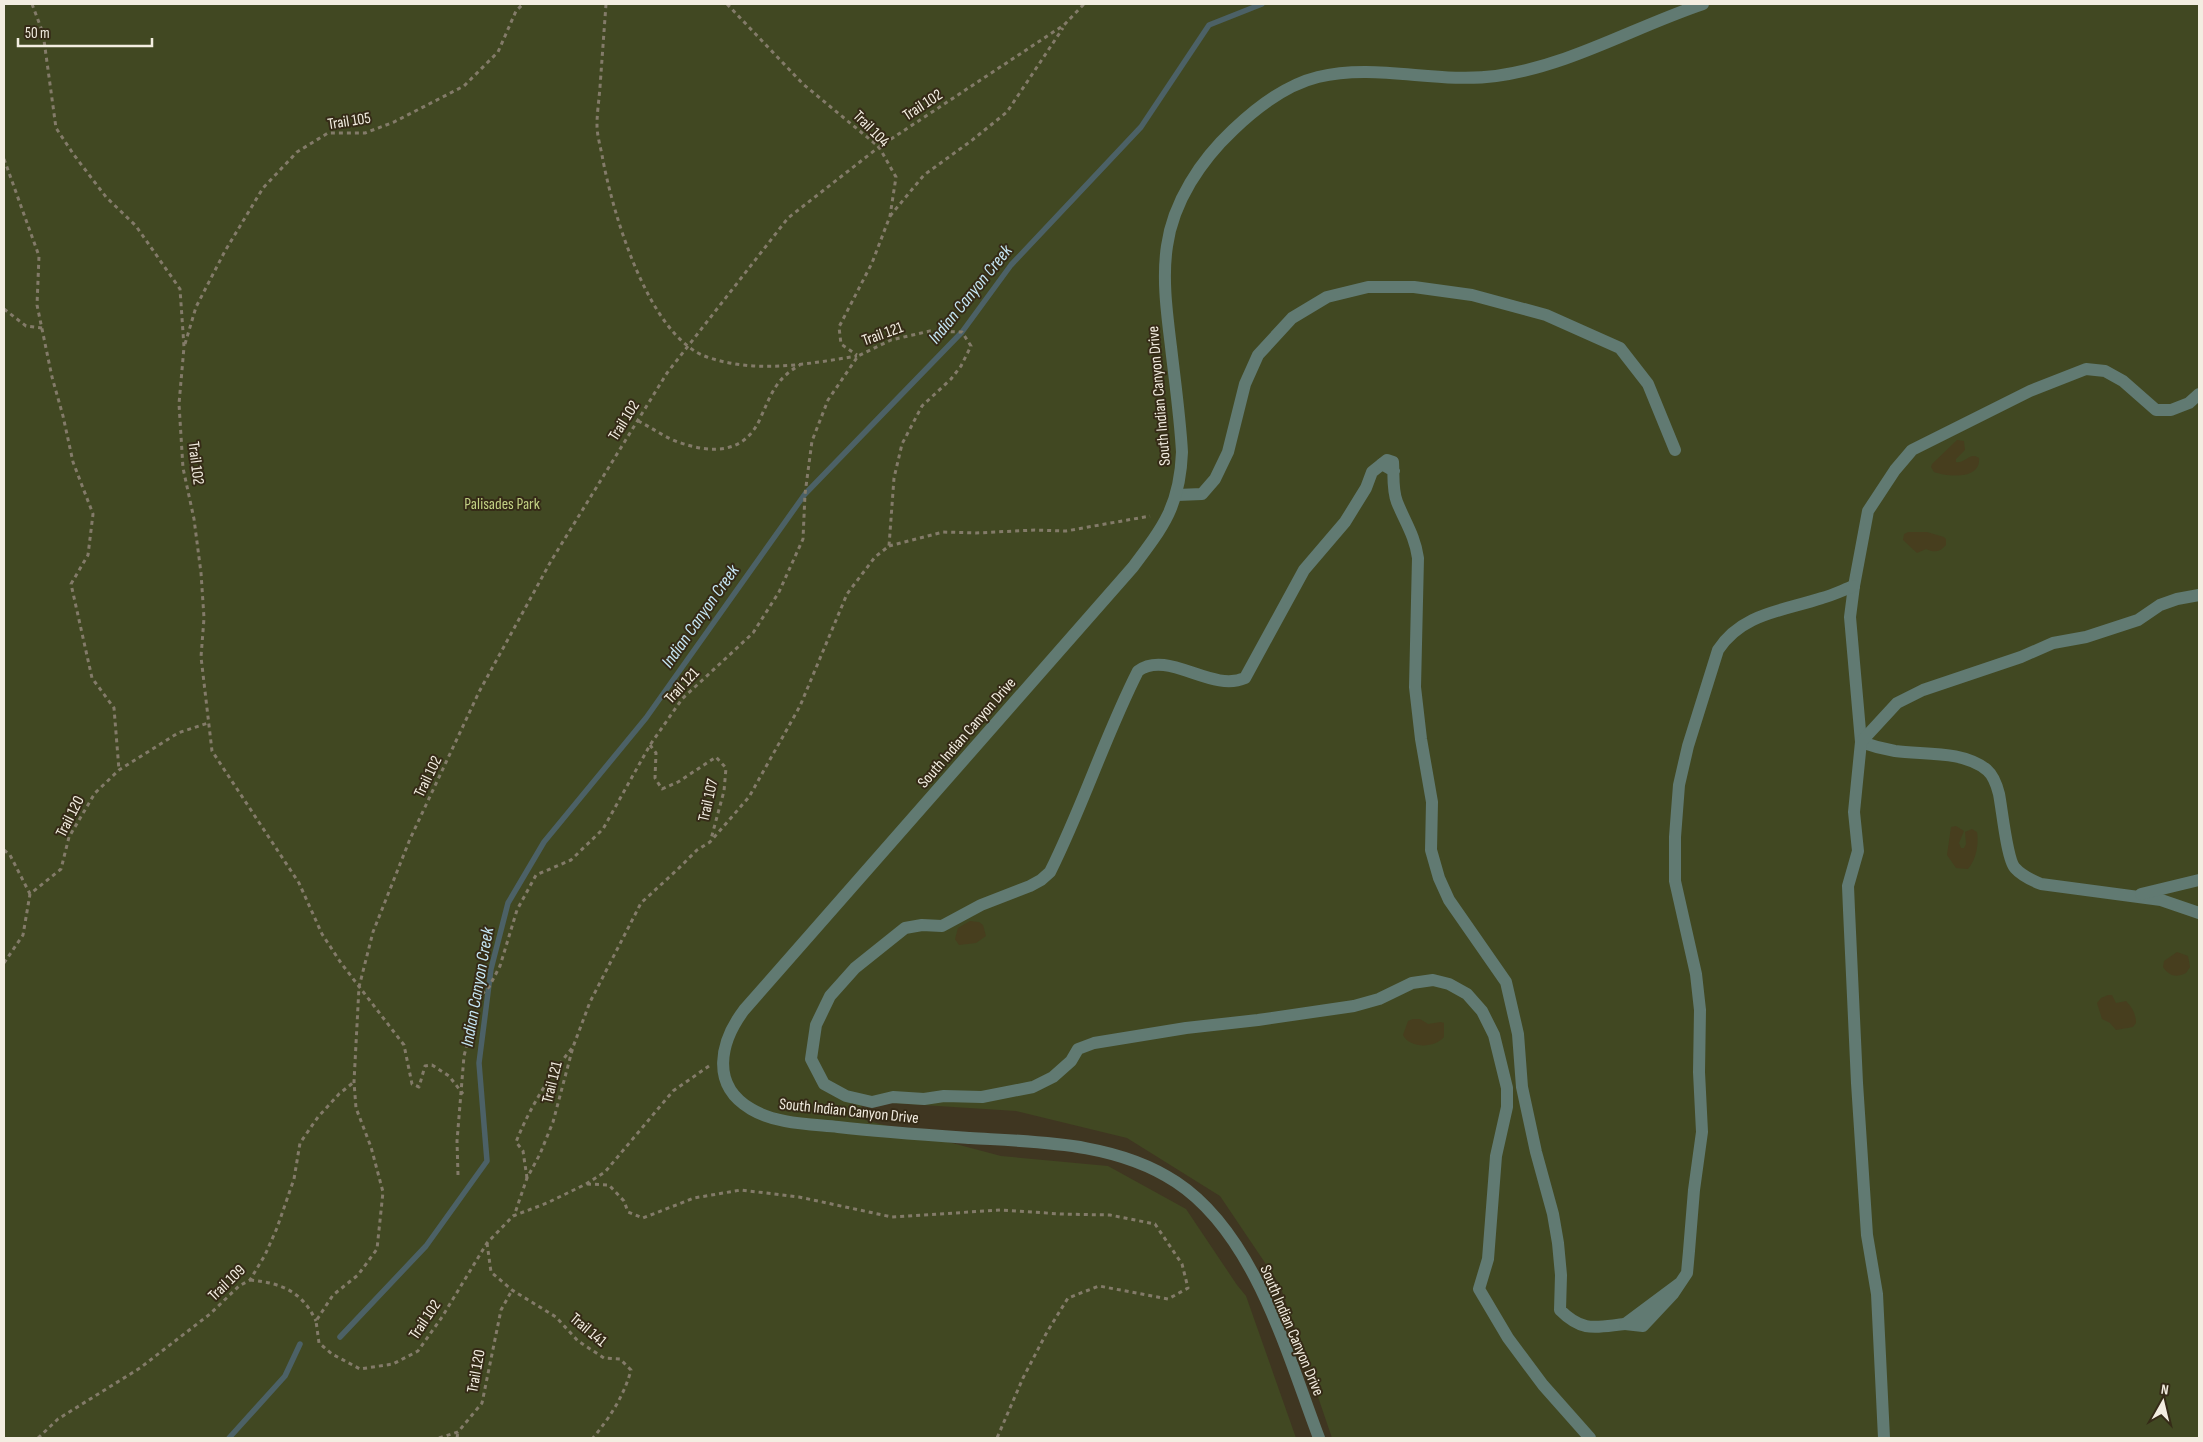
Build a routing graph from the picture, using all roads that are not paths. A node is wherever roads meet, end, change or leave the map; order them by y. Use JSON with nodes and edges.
{"nodes":[{"id":1,"x":1703,"y":4,"type":"edge"},
{"id":2,"x":2199,"y":394,"type":"edge"},
{"id":3,"x":1674,"y":450,"type":"dead end"},
{"id":4,"x":1177,"y":495,"type":"junction"},
{"id":5,"x":1854,"y":586,"type":"junction"},
{"id":6,"x":2199,"y":595,"type":"edge"},
{"id":7,"x":1862,"y":742,"type":"junction"},
{"id":8,"x":2199,"y":880,"type":"edge"},
{"id":9,"x":2134,"y":896,"type":"junction"},
{"id":10,"x":2199,"y":913,"type":"edge"},
{"id":11,"x":1319,"y":1438,"type":"edge"},
{"id":12,"x":1590,"y":1438,"type":"edge"},
{"id":13,"x":1884,"y":1438,"type":"edge"}],
"edges":[{"from":1,"to":4,"type":"street","name":"South Indian Canyon Drive"},
{"from":2,"to":5,"type":"street"},
{"from":3,"to":4,"type":"street"},
{"from":4,"to":11,"type":"street","name":"South Indian Canyon Drive"},
{"from":5,"to":7,"type":"street"},
{"from":5,"to":12,"type":"street"},
{"from":6,"to":7,"type":"street"},
{"from":7,"to":9,"type":"street"},
{"from":7,"to":13,"type":"street"},
{"from":8,"to":9,"type":"street"},
{"from":9,"to":10,"type":"street"}]}
